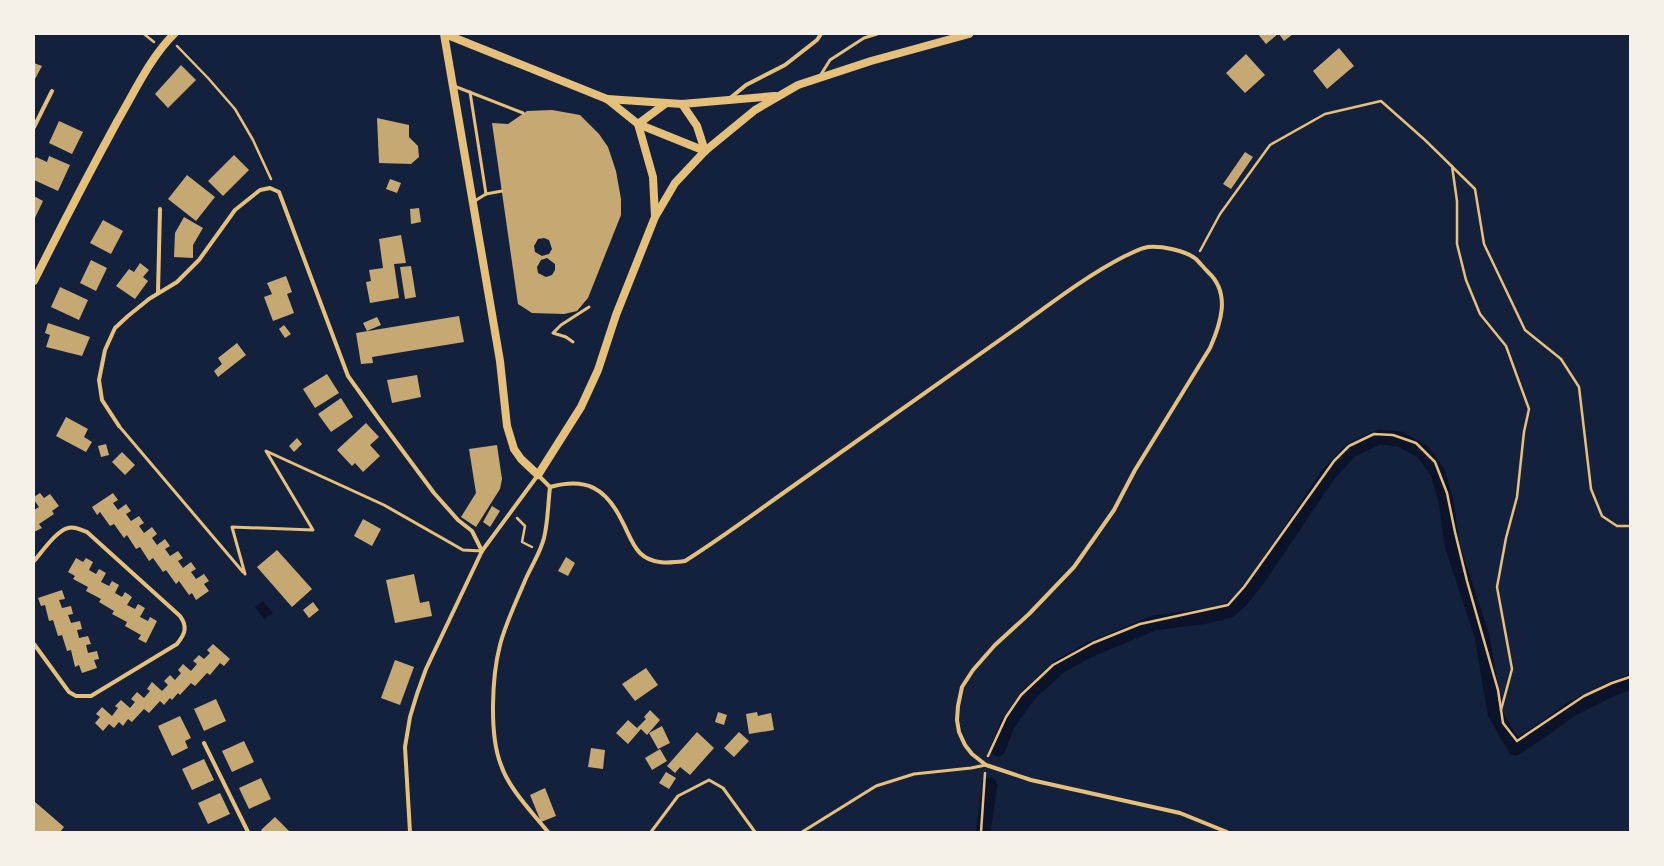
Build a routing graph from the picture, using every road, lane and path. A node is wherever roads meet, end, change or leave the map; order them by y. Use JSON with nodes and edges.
{"nodes":[{"id":1,"x":174,"y":34,"type":"edge"},
{"id":2,"x":444,"y":34,"type":"edge"},
{"id":3,"x":821,"y":34,"type":"edge"},
{"id":4,"x":876,"y":34,"type":"edge"},
{"id":5,"x":969,"y":34,"type":"edge"},
{"id":6,"x":182,"y":51,"type":"dead end"},
{"id":7,"x":819,"y":78,"type":"junction"},
{"id":8,"x":452,"y":86,"type":"junction"},
{"id":9,"x":52,"y":90,"type":"dead end"},
{"id":10,"x":470,"y":92,"type":"junction"},
{"id":11,"x":777,"y":96,"type":"junction"},
{"id":12,"x":607,"y":99,"type":"junction"},
{"id":13,"x":728,"y":101,"type":"junction"},
{"id":14,"x":665,"y":104,"type":"junction"},
{"id":15,"x":682,"y":104,"type":"junction"},
{"id":16,"x":523,"y":113,"type":"dead end"},
{"id":17,"x":638,"y":124,"type":"junction"},
{"id":18,"x":34,"y":127,"type":"edge"},
{"id":19,"x":705,"y":151,"type":"junction"},
{"id":20,"x":1452,"y":166,"type":"junction"},
{"id":21,"x":270,"y":188,"type":"junction"},
{"id":22,"x":502,"y":191,"type":"dead end"},
{"id":23,"x":486,"y":194,"type":"junction"},
{"id":24,"x":473,"y":202,"type":"junction"},
{"id":25,"x":160,"y":209,"type":"dead end"},
{"id":26,"x":655,"y":217,"type":"junction"},
{"id":27,"x":1196,"y":258,"type":"junction"},
{"id":28,"x":34,"y":281,"type":"edge"},
{"id":29,"x":158,"y":293,"type":"junction"},
{"id":30,"x":589,"y":307,"type":"dead end"},
{"id":31,"x":573,"y":342,"type":"dead end"},
{"id":32,"x":119,"y":426,"type":"joint"},
{"id":33,"x":538,"y":475,"type":"junction"},
{"id":34,"x":550,"y":487,"type":"junction"},
{"id":35,"x":525,"y":526,"type":"dead end"},
{"id":36,"x":1630,"y":526,"type":"edge"},
{"id":37,"x":540,"y":550,"type":"junction"},
{"id":38,"x":482,"y":551,"type":"junction"},
{"id":39,"x":34,"y":561,"type":"edge"},
{"id":40,"x":34,"y":644,"type":"edge"},
{"id":41,"x":1630,"y":677,"type":"edge"},
{"id":42,"x":1500,"y":712,"type":"junction"},
{"id":43,"x":204,"y":743,"type":"dead end"},
{"id":44,"x":986,"y":765,"type":"junction"},
{"id":45,"x":248,"y":832,"type":"edge"},
{"id":46,"x":410,"y":832,"type":"edge"},
{"id":47,"x":548,"y":832,"type":"edge"},
{"id":48,"x":651,"y":832,"type":"edge"},
{"id":49,"x":754,"y":832,"type":"edge"},
{"id":50,"x":802,"y":832,"type":"edge"},
{"id":51,"x":981,"y":832,"type":"edge"},
{"id":52,"x":1227,"y":832,"type":"edge"}],
"edges":[{"from":1,"to":28,"type":"main road"},
{"from":2,"to":8,"type":"main road"},
{"from":2,"to":12,"type":"main road"},
{"from":3,"to":13,"type":"street"},
{"from":4,"to":7,"type":"lane"},
{"from":5,"to":7,"type":"main road"},
{"from":6,"to":21,"type":"path"},
{"from":7,"to":11,"type":"main road"},
{"from":8,"to":10,"type":"lane"},
{"from":8,"to":24,"type":"main road"},
{"from":9,"to":18,"type":"street"},
{"from":10,"to":16,"type":"lane"},
{"from":10,"to":23,"type":"lane"},
{"from":11,"to":13,"type":"main road"},
{"from":11,"to":19,"type":"main road"},
{"from":12,"to":14,"type":"main road"},
{"from":12,"to":17,"type":"main road"},
{"from":13,"to":15,"type":"main road"},
{"from":14,"to":15,"type":"main road"},
{"from":14,"to":17,"type":"main road"},
{"from":15,"to":19,"type":"main road"},
{"from":17,"to":19,"type":"main road"},
{"from":17,"to":26,"type":"main road"},
{"from":19,"to":26,"type":"main road"},
{"from":20,"to":27,"type":"path"},
{"from":20,"to":36,"type":"path"},
{"from":20,"to":42,"type":"path"},
{"from":21,"to":29,"type":"street"},
{"from":21,"to":38,"type":"street"},
{"from":22,"to":23,"type":"lane"},
{"from":23,"to":24,"type":"lane"},
{"from":24,"to":33,"type":"main road"},
{"from":25,"to":29,"type":"street"},
{"from":26,"to":33,"type":"main road"},
{"from":27,"to":34,"type":"street"},
{"from":27,"to":44,"type":"street"},
{"from":29,"to":32,"type":"street"},
{"from":30,"to":31,"type":"lane"},
{"from":32,"to":38,"type":"lane"},
{"from":33,"to":34,"type":"street"},
{"from":33,"to":38,"type":"street"},
{"from":34,"to":37,"type":"street"},
{"from":35,"to":37,"type":"path"},
{"from":37,"to":47,"type":"street"},
{"from":38,"to":46,"type":"street"},
{"from":39,"to":40,"type":"street"},
{"from":41,"to":42,"type":"path"},
{"from":42,"to":44,"type":"path"},
{"from":43,"to":45,"type":"street"},
{"from":44,"to":50,"type":"lane"},
{"from":44,"to":51,"type":"path"},
{"from":44,"to":52,"type":"street"},
{"from":48,"to":49,"type":"lane"}]}
